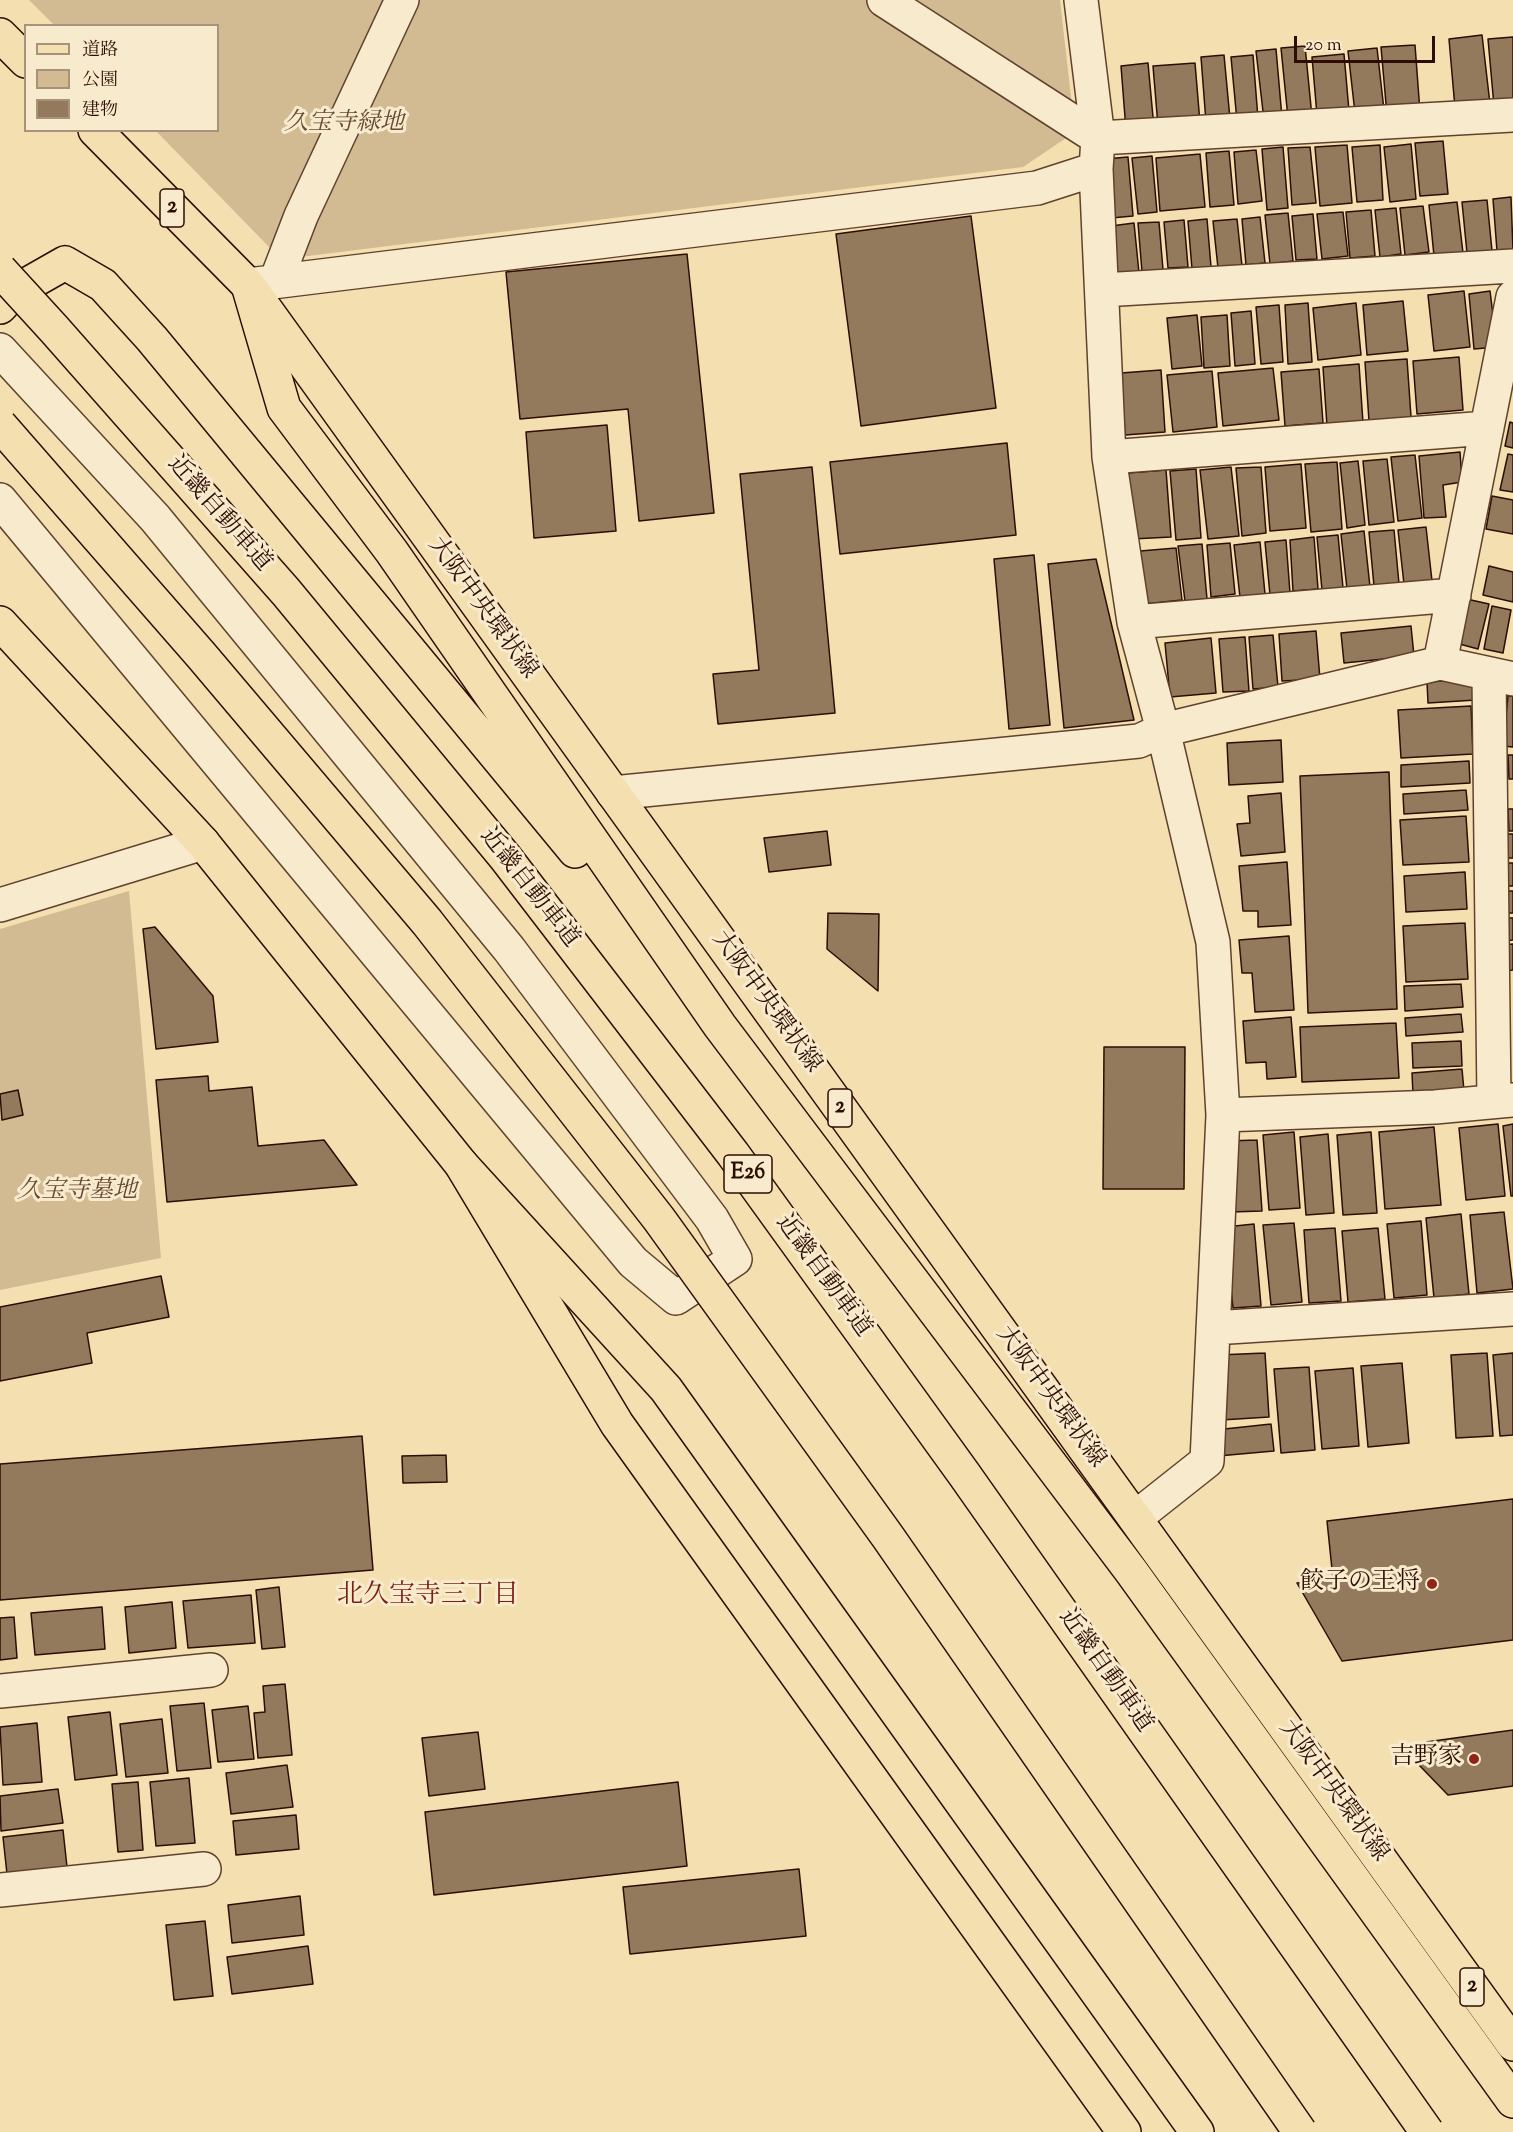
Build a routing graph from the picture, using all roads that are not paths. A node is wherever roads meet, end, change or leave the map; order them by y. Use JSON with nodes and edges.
{"nodes":[{"id":1,"x":402,"y":0,"type":"edge"},
{"id":2,"x":884,"y":0,"type":"edge"},
{"id":3,"x":1081,"y":0,"type":"edge"},
{"id":4,"x":0,"y":35,"type":"edge"},
{"id":5,"x":24,"y":59,"type":"edge"},
{"id":6,"x":1513,"y":115,"type":"edge"},
{"id":7,"x":97,"y":132,"type":"edge"},
{"id":8,"x":1097,"y":154,"type":"junction"},
{"id":9,"x":1513,"y":266,"type":"edge"},
{"id":10,"x":0,"y":270,"type":"edge"},
{"id":11,"x":262,"y":283,"type":"junction"},
{"id":12,"x":1102,"y":290,"type":"junction"},
{"id":13,"x":1513,"y":297,"type":"edge"},
{"id":14,"x":0,"y":307,"type":"edge"},
{"id":15,"x":0,"y":351,"type":"edge"},
{"id":16,"x":0,"y":425,"type":"edge"},
{"id":17,"x":1487,"y":428,"type":"junction"},
{"id":18,"x":1109,"y":457,"type":"junction"},
{"id":19,"x":0,"y":500,"type":"edge"},
{"id":20,"x":1454,"y":596,"type":"junction"},
{"id":21,"x":1134,"y":622,"type":"junction"},
{"id":22,"x":0,"y":623,"type":"edge"},
{"id":23,"x":1440,"y":663,"type":"junction"},
{"id":24,"x":1501,"y":676,"type":"edge"},
{"id":25,"x":1163,"y":730,"type":"junction"},
{"id":26,"x":613,"y":793,"type":"junction"},
{"id":27,"x":203,"y":843,"type":"junction"},
{"id":28,"x":0,"y":905,"type":"edge"},
{"id":29,"x":720,"y":1026,"type":"junction"},
{"id":30,"x":1503,"y":1100,"type":"edge"},
{"id":31,"x":1223,"y":1115,"type":"junction"},
{"id":32,"x":461,"y":1164,"type":"junction"},
{"id":33,"x":1513,"y":1309,"type":"edge"},
{"id":34,"x":1213,"y":1328,"type":"junction"},
{"id":35,"x":1136,"y":1518,"type":"junction"},
{"id":36,"x":211,"y":1670,"type":"dead end"},
{"id":37,"x":0,"y":1691,"type":"edge"},
{"id":38,"x":204,"y":1869,"type":"dead end"},
{"id":39,"x":0,"y":1890,"type":"edge"},
{"id":40,"x":1432,"y":1930,"type":"junction"},
{"id":41,"x":1513,"y":2012,"type":"edge"},
{"id":42,"x":1513,"y":2044,"type":"edge"},
{"id":43,"x":1513,"y":2101,"type":"edge"},
{"id":44,"x":1122,"y":2132,"type":"edge"},
{"id":45,"x":1197,"y":2132,"type":"edge"},
{"id":46,"x":1300,"y":2132,"type":"edge"},
{"id":47,"x":1427,"y":2132,"type":"edge"}],
"edges":[{"from":1,"to":11,"type":"street"},
{"from":2,"to":8,"type":"street"},
{"from":3,"to":8,"type":"street"},
{"from":4,"to":5,"type":"main road"},
{"from":6,"to":8,"type":"street"},
{"from":7,"to":11,"type":"main road","name":"大阪中央環状線","number":"2"},
{"from":8,"to":11,"type":"street"},
{"from":8,"to":12,"type":"street"},
{"from":9,"to":12,"type":"street"},
{"from":10,"to":47,"type":"main road","name":"近畿自動車道","number":"E26","bridge":true},
{"from":11,"to":26,"type":"main road","name":"大阪中央環状線","number":"2"},
{"from":11,"to":29,"type":"main road"},
{"from":12,"to":18,"type":"street"},
{"from":13,"to":17,"type":"street"},
{"from":14,"to":29,"type":"main road"},
{"from":15,"to":19,"type":"street"},
{"from":16,"to":46,"type":"main road","bridge":true},
{"from":17,"to":18,"type":"street"},
{"from":17,"to":20,"type":"street"},
{"from":18,"to":21,"type":"street"},
{"from":20,"to":21,"type":"street"},
{"from":20,"to":23,"type":"street"},
{"from":21,"to":25,"type":"street"},
{"from":22,"to":27,"type":"main road"},
{"from":23,"to":24,"type":"street"},
{"from":23,"to":25,"type":"street"},
{"from":24,"to":30,"type":"street"},
{"from":25,"to":26,"type":"street"},
{"from":25,"to":31,"type":"street"},
{"from":26,"to":35,"type":"main road","name":"大阪中央環状線","number":"2"},
{"from":27,"to":28,"type":"street"},
{"from":27,"to":32,"type":"main road"},
{"from":29,"to":43,"type":"main road"},
{"from":30,"to":31,"type":"street"},
{"from":31,"to":34,"type":"street"},
{"from":32,"to":44,"type":"main road"},
{"from":32,"to":45,"type":"main road"},
{"from":33,"to":34,"type":"street"},
{"from":34,"to":35,"type":"street"},
{"from":35,"to":40,"type":"main road","name":"大阪中央環状線","number":"2"},
{"from":36,"to":37,"type":"street"},
{"from":38,"to":39,"type":"street"},
{"from":40,"to":41,"type":"main road"},
{"from":40,"to":42,"type":"main road","name":"大阪中央環状線","number":"2"}]}
